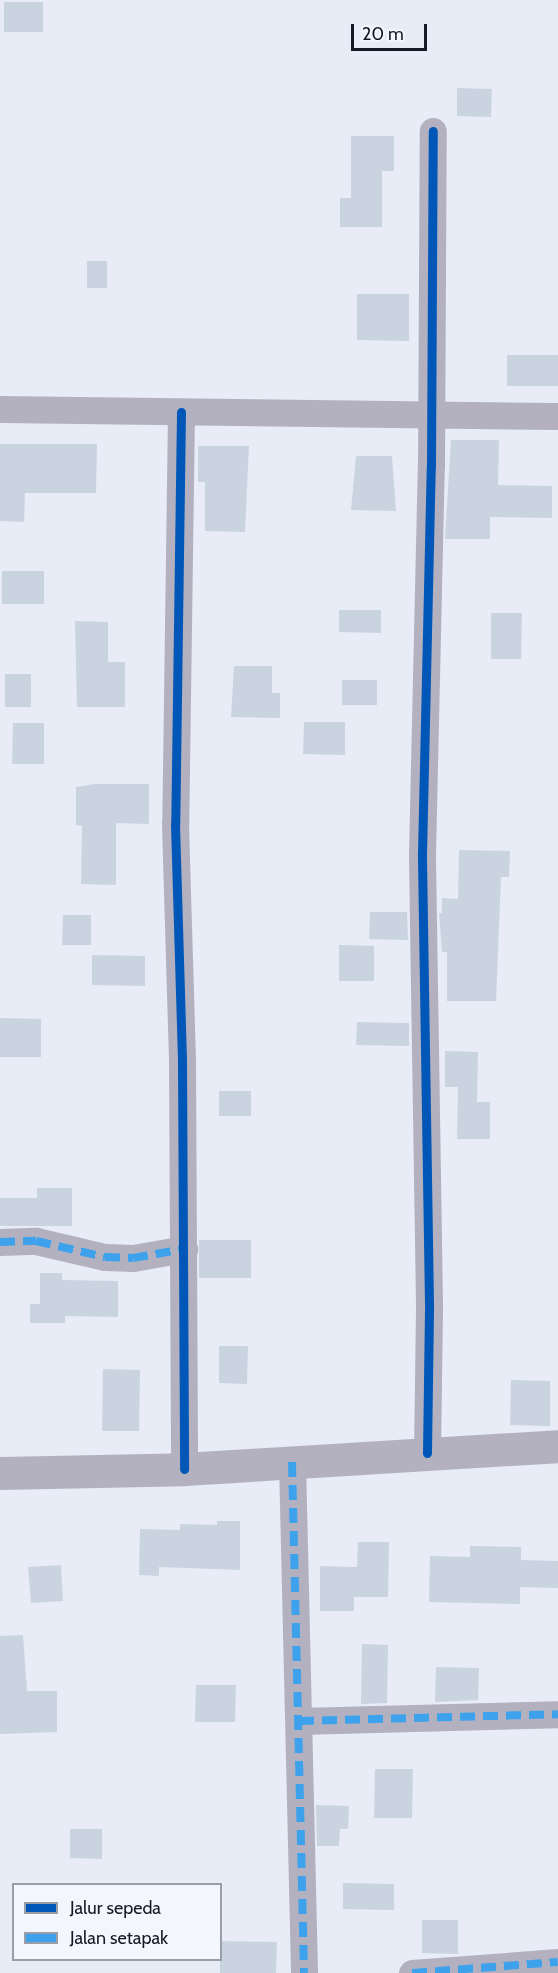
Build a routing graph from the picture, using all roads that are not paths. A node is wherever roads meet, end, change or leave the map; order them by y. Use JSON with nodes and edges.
{"nodes":[{"id":1,"x":433,"y":131,"type":"dead end"},
{"id":2,"x":0,"y":409,"type":"edge"},
{"id":3,"x":181,"y":412,"type":"junction"},
{"id":4,"x":431,"y":416,"type":"junction"},
{"id":5,"x":558,"y":416,"type":"edge"},
{"id":6,"x":0,"y":1242,"type":"edge"},
{"id":7,"x":184,"y":1249,"type":"junction"},
{"id":8,"x":558,"y":1446,"type":"edge"},
{"id":9,"x":427,"y":1454,"type":"junction"},
{"id":10,"x":292,"y":1462,"type":"junction"},
{"id":11,"x":184,"y":1469,"type":"junction"},
{"id":12,"x":0,"y":1473,"type":"edge"},
{"id":13,"x":558,"y":1714,"type":"edge"},
{"id":14,"x":299,"y":1721,"type":"junction"},
{"id":15,"x":558,"y":1962,"type":"edge"},
{"id":16,"x":304,"y":1973,"type":"edge"},
{"id":17,"x":412,"y":1973,"type":"edge"}],
"edges":[{"from":1,"to":4,"type":"street"},
{"from":2,"to":3,"type":"street"},
{"from":3,"to":4,"type":"street"},
{"from":3,"to":7,"type":"street"},
{"from":4,"to":5,"type":"street"},
{"from":4,"to":9,"type":"street"},
{"from":6,"to":7,"type":"street"},
{"from":7,"to":11,"type":"street"},
{"from":8,"to":9,"type":"street"},
{"from":9,"to":10,"type":"street"},
{"from":10,"to":11,"type":"street"},
{"from":10,"to":14,"type":"street"},
{"from":11,"to":12,"type":"street"},
{"from":13,"to":14,"type":"street"},
{"from":14,"to":16,"type":"street"},
{"from":15,"to":17,"type":"street"}]}
